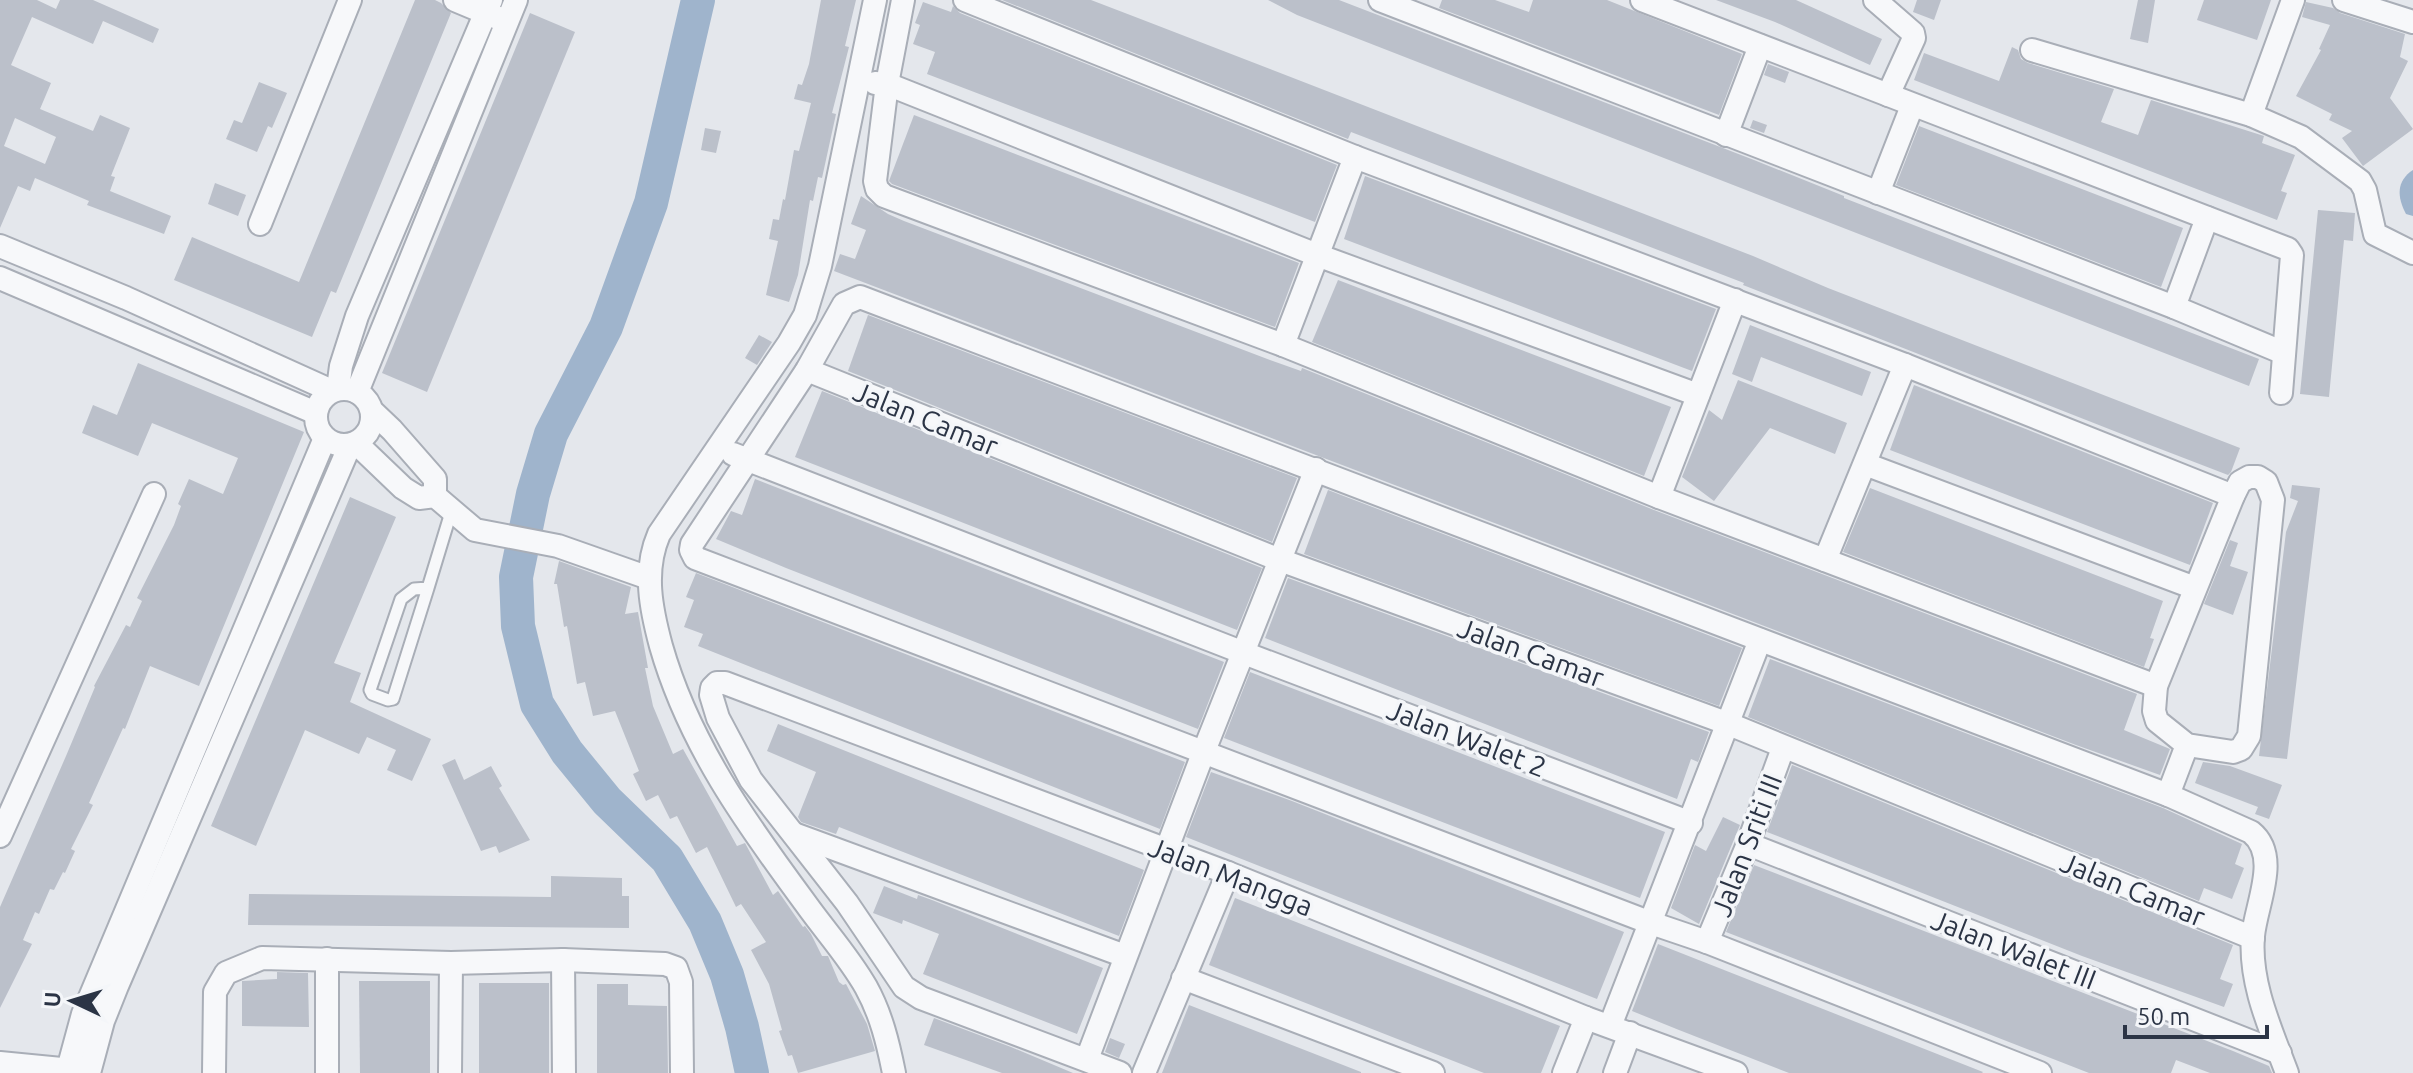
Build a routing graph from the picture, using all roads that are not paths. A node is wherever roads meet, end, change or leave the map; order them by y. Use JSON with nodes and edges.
{"nodes":[{"id":1,"x":350,"y":0,"type":"edge"},
{"id":2,"x":455,"y":0,"type":"edge"},
{"id":3,"x":875,"y":0,"type":"edge"},
{"id":4,"x":903,"y":0,"type":"edge"},
{"id":5,"x":965,"y":0,"type":"edge"},
{"id":6,"x":1380,"y":0,"type":"edge"},
{"id":7,"x":1642,"y":0,"type":"edge"},
{"id":8,"x":1875,"y":0,"type":"edge"},
{"id":9,"x":2293,"y":0,"type":"edge"},
{"id":10,"x":2344,"y":0,"type":"edge"},
{"id":11,"x":488,"y":7,"type":"edge"},
{"id":12,"x":1417,"y":7,"type":"edge"},
{"id":13,"x":512,"y":10,"type":"edge"},
{"id":14,"x":2413,"y":22,"type":"edge"},
{"id":15,"x":1760,"y":46,"type":"junction"},
{"id":16,"x":2032,"y":50,"type":"dead end"},
{"id":17,"x":858,"y":78,"type":"junction"},
{"id":18,"x":887,"y":84,"type":"junction"},
{"id":19,"x":1888,"y":95,"type":"junction"},
{"id":20,"x":1912,"y":106,"type":"junction"},
{"id":21,"x":2251,"y":115,"type":"junction"},
{"id":22,"x":1726,"y":135,"type":"junction"},
{"id":23,"x":1355,"y":157,"type":"junction"},
{"id":24,"x":1878,"y":193,"type":"junction"},
{"id":25,"x":2207,"y":218,"type":"junction"},
{"id":26,"x":260,"y":224,"type":"dead end"},
{"id":27,"x":0,"y":246,"type":"edge"},
{"id":28,"x":2413,"y":253,"type":"edge"},
{"id":29,"x":1317,"y":255,"type":"junction"},
{"id":30,"x":0,"y":278,"type":"edge"},
{"id":31,"x":126,"y":298,"type":"junction"},
{"id":32,"x":1735,"y":300,"type":"junction"},
{"id":33,"x":2174,"y":307,"type":"junction"},
{"id":34,"x":115,"y":327,"type":"junction"},
{"id":35,"x":1283,"y":345,"type":"junction"},
{"id":36,"x":2284,"y":353,"type":"junction"},
{"id":37,"x":1905,"y":365,"type":"junction"},
{"id":38,"x":807,"y":370,"type":"junction"},
{"id":39,"x":343,"y":391,"type":"junction"},
{"id":40,"x":2281,"y":393,"type":"dead end"},
{"id":41,"x":1698,"y":395,"type":"junction"},
{"id":42,"x":372,"y":411,"type":"junction"},
{"id":43,"x":316,"y":413,"type":"junction"},
{"id":44,"x":325,"y":438,"type":"junction"},
{"id":45,"x":353,"y":444,"type":"junction"},
{"id":46,"x":717,"y":448,"type":"junction"},
{"id":47,"x":747,"y":459,"type":"junction"},
{"id":48,"x":1865,"y":464,"type":"junction"},
{"id":49,"x":1316,"y":469,"type":"junction"},
{"id":50,"x":154,"y":494,"type":"dead end"},
{"id":51,"x":2233,"y":496,"type":"junction"},
{"id":52,"x":1659,"y":497,"type":"junction"},
{"id":53,"x":444,"y":503,"type":"junction"},
{"id":54,"x":1280,"y":560,"type":"junction"},
{"id":55,"x":1825,"y":560,"type":"junction"},
{"id":56,"x":649,"y":578,"type":"junction"},
{"id":57,"x":428,"y":588,"type":"junction"},
{"id":58,"x":2195,"y":588,"type":"junction"},
{"id":59,"x":1760,"y":640,"type":"junction"},
{"id":60,"x":1244,"y":653,"type":"junction"},
{"id":61,"x":2156,"y":686,"type":"junction"},
{"id":62,"x":1729,"y":724,"type":"junction"},
{"id":63,"x":201,"y":731,"type":"junction"},
{"id":64,"x":223,"y":741,"type":"junction"},
{"id":65,"x":2187,"y":745,"type":"junction"},
{"id":66,"x":1783,"y":748,"type":"junction"},
{"id":67,"x":1204,"y":751,"type":"junction"},
{"id":68,"x":2168,"y":795,"type":"junction"},
{"id":69,"x":1691,"y":823,"type":"junction"},
{"id":70,"x":795,"y":834,"type":"junction"},
{"id":71,"x":0,"y":836,"type":"edge"},
{"id":72,"x":1748,"y":844,"type":"junction"},
{"id":73,"x":1167,"y":851,"type":"junction"},
{"id":74,"x":774,"y":861,"type":"junction"},
{"id":75,"x":1228,"y":873,"type":"junction"},
{"id":76,"x":1651,"y":923,"type":"junction"},
{"id":77,"x":2253,"y":938,"type":"junction"},
{"id":78,"x":1707,"y":942,"type":"junction"},
{"id":79,"x":1125,"y":956,"type":"junction"},
{"id":80,"x":327,"y":959,"type":"junction"},
{"id":81,"x":563,"y":960,"type":"junction"},
{"id":82,"x":451,"y":963,"type":"junction"},
{"id":83,"x":1183,"y":978,"type":"junction"},
{"id":84,"x":1586,"y":1018,"type":"junction"},
{"id":85,"x":1620,"y":1030,"type":"junction"},
{"id":86,"x":1087,"y":1059,"type":"junction"},
{"id":87,"x":0,"y":1063,"type":"edge"},
{"id":88,"x":2283,"y":1063,"type":"edge"},
{"id":89,"x":78,"y":1072,"type":"edge"},
{"id":90,"x":214,"y":1073,"type":"edge"},
{"id":91,"x":327,"y":1073,"type":"edge"},
{"id":92,"x":450,"y":1073,"type":"edge"},
{"id":93,"x":564,"y":1073,"type":"edge"},
{"id":94,"x":682,"y":1073,"type":"edge"},
{"id":95,"x":894,"y":1073,"type":"edge"},
{"id":96,"x":1120,"y":1073,"type":"edge"},
{"id":97,"x":1144,"y":1073,"type":"edge"},
{"id":98,"x":1433,"y":1073,"type":"edge"},
{"id":99,"x":1564,"y":1073,"type":"edge"},
{"id":100,"x":1615,"y":1073,"type":"edge"},
{"id":101,"x":1736,"y":1073,"type":"edge"},
{"id":102,"x":2040,"y":1073,"type":"edge"}],
"edges":[{"from":1,"to":26,"type":"street"},
{"from":2,"to":11,"type":"street"},
{"from":3,"to":17,"type":"street"},
{"from":4,"to":18,"type":"street"},
{"from":5,"to":23,"type":"street"},
{"from":6,"to":12,"type":"street"},
{"from":7,"to":15,"type":"street"},
{"from":8,"to":19,"type":"street"},
{"from":9,"to":21,"type":"street"},
{"from":10,"to":14,"type":"street"},
{"from":11,"to":13,"type":"street"},
{"from":11,"to":39,"type":"street"},
{"from":12,"to":22,"type":"street"},
{"from":13,"to":39,"type":"street"},
{"from":15,"to":19,"type":"street"},
{"from":15,"to":22,"type":"street"},
{"from":16,"to":21,"type":"street"},
{"from":17,"to":18,"type":"street"},
{"from":17,"to":46,"type":"street"},
{"from":18,"to":29,"type":"street"},
{"from":18,"to":35,"type":"street"},
{"from":19,"to":20,"type":"street"},
{"from":20,"to":24,"type":"street"},
{"from":20,"to":25,"type":"street"},
{"from":21,"to":28,"type":"street"},
{"from":22,"to":24,"type":"street"},
{"from":23,"to":29,"type":"street"},
{"from":23,"to":32,"type":"street"},
{"from":24,"to":33,"type":"street"},
{"from":25,"to":33,"type":"street"},
{"from":25,"to":36,"type":"street"},
{"from":27,"to":31,"type":"street"},
{"from":29,"to":35,"type":"street"},
{"from":29,"to":41,"type":"street"},
{"from":30,"to":34,"type":"street"},
{"from":31,"to":34,"type":"street"},
{"from":31,"to":39,"type":"street"},
{"from":32,"to":37,"type":"street"},
{"from":32,"to":41,"type":"street"},
{"from":33,"to":36,"type":"street"},
{"from":34,"to":43,"type":"street"},
{"from":35,"to":52,"type":"street"},
{"from":36,"to":40,"type":"street"},
{"from":37,"to":48,"type":"street"},
{"from":37,"to":51,"type":"street"},
{"from":38,"to":47,"type":"street"},
{"from":38,"to":49,"type":"street"},
{"from":38,"to":54,"type":"street","name":"Jalan Camar"},
{"from":39,"to":42,"type":"street"},
{"from":39,"to":43,"type":"street"},
{"from":41,"to":52,"type":"street"},
{"from":42,"to":45,"type":"street"},
{"from":42,"to":53,"type":"street"},
{"from":43,"to":44,"type":"street"},
{"from":44,"to":45,"type":"street"},
{"from":44,"to":63,"type":"street"},
{"from":45,"to":53,"type":"street"},
{"from":45,"to":64,"type":"street"},
{"from":46,"to":47,"type":"street","name":"Jalan Walet 2"},
{"from":46,"to":56,"type":"street"},
{"from":47,"to":60,"type":"street","name":"Jalan Walet 2"},
{"from":47,"to":67,"type":"street"},
{"from":48,"to":55,"type":"street"},
{"from":48,"to":58,"type":"street"},
{"from":49,"to":54,"type":"street"},
{"from":49,"to":59,"type":"street"},
{"from":50,"to":71,"type":"street"},
{"from":51,"to":58,"type":"street"},
{"from":51,"to":65,"type":"street"},
{"from":52,"to":55,"type":"street"},
{"from":53,"to":56,"type":"street"},
{"from":53,"to":57,"type":"lane"},
{"from":54,"to":60,"type":"street"},
{"from":54,"to":62,"type":"street","name":"Jalan Camar"},
{"from":55,"to":61,"type":"street"},
{"from":56,"to":74,"type":"street"},
{"from":57,"to":57,"type":"lane"},
{"from":58,"to":61,"type":"street"},
{"from":59,"to":62,"type":"street"},
{"from":59,"to":68,"type":"street"},
{"from":60,"to":67,"type":"street"},
{"from":60,"to":69,"type":"street","name":"Jalan Walet 2"},
{"from":61,"to":65,"type":"street"},
{"from":62,"to":66,"type":"street","name":"Jalan Camar"},
{"from":62,"to":69,"type":"street"},
{"from":63,"to":64,"type":"street"},
{"from":63,"to":89,"type":"street"},
{"from":64,"to":89,"type":"street"},
{"from":65,"to":68,"type":"street"},
{"from":66,"to":72,"type":"street","name":"Jalan Sriti III"},
{"from":66,"to":77,"type":"street","name":"Jalan Camar"},
{"from":67,"to":73,"type":"street"},
{"from":67,"to":76,"type":"street"},
{"from":68,"to":77,"type":"street"},
{"from":69,"to":76,"type":"street"},
{"from":70,"to":73,"type":"street","name":"Jalan Mangga"},
{"from":70,"to":74,"type":"street"},
{"from":70,"to":79,"type":"street"},
{"from":70,"to":86,"type":"street"},
{"from":72,"to":78,"type":"street","name":"Jalan Sriti III"},
{"from":72,"to":88,"type":"street","name":"Jalan Walet III"},
{"from":73,"to":75,"type":"street","name":"Jalan Mangga"},
{"from":73,"to":79,"type":"street"},
{"from":74,"to":95,"type":"street"},
{"from":75,"to":83,"type":"street"},
{"from":75,"to":84,"type":"street","name":"Jalan Mangga"},
{"from":76,"to":78,"type":"street"},
{"from":76,"to":85,"type":"street"},
{"from":77,"to":88,"type":"street"},
{"from":78,"to":102,"type":"street"},
{"from":79,"to":86,"type":"street"},
{"from":80,"to":82,"type":"street"},
{"from":80,"to":90,"type":"street"},
{"from":80,"to":91,"type":"street"},
{"from":81,"to":82,"type":"street"},
{"from":81,"to":93,"type":"street"},
{"from":81,"to":94,"type":"street"},
{"from":82,"to":92,"type":"street"},
{"from":83,"to":97,"type":"street"},
{"from":83,"to":98,"type":"street"},
{"from":84,"to":85,"type":"street","name":"Jalan Mangga"},
{"from":84,"to":99,"type":"street"},
{"from":85,"to":100,"type":"street"},
{"from":85,"to":101,"type":"street","name":"Jalan Mangga"},
{"from":86,"to":96,"type":"street"},
{"from":87,"to":89,"type":"street"}]}
